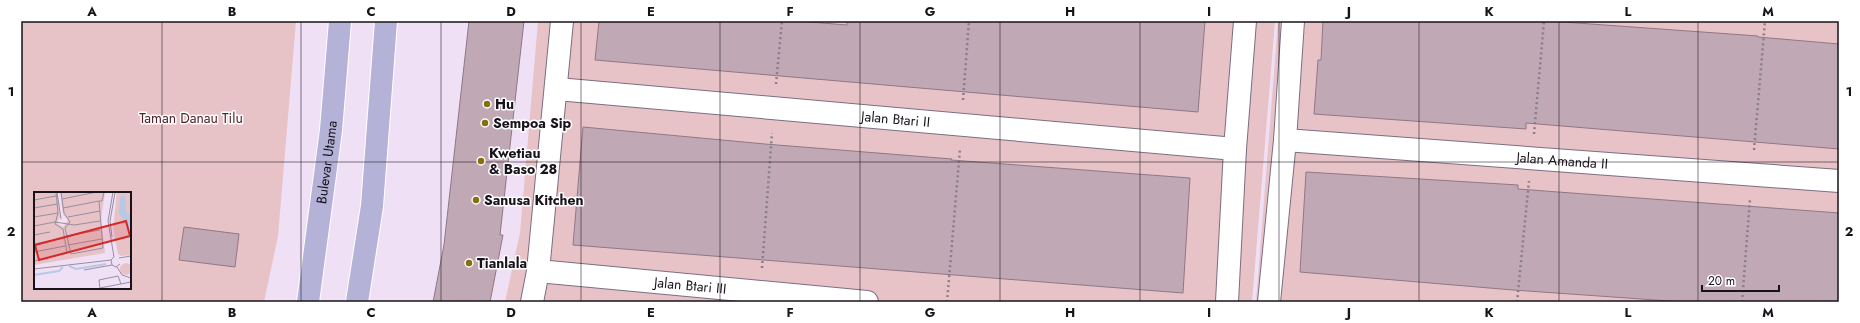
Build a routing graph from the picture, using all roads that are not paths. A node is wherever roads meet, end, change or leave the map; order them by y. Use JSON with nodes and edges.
{"nodes":[{"id":1,"x":340,"y":21,"type":"edge"},
{"id":2,"x":386,"y":21,"type":"edge"},
{"id":3,"x":562,"y":21,"type":"edge"},
{"id":4,"x":1245,"y":21,"type":"edge"},
{"id":5,"x":1293,"y":21,"type":"edge"},
{"id":6,"x":557,"y":89,"type":"junction"},
{"id":7,"x":1285,"y":140,"type":"junction"},
{"id":8,"x":1236,"y":149,"type":"junction"},
{"id":9,"x":1839,"y":181,"type":"edge"},
{"id":10,"x":538,"y":271,"type":"junction"},
{"id":11,"x":308,"y":302,"type":"edge"},
{"id":12,"x":357,"y":302,"type":"edge"},
{"id":13,"x":532,"y":302,"type":"edge"},
{"id":14,"x":867,"y":302,"type":"edge"},
{"id":15,"x":1227,"y":302,"type":"edge"},
{"id":16,"x":1272,"y":302,"type":"edge"}],
"edges":[{"from":1,"to":11,"type":"main road","name":"Bulevar Utama"},
{"from":2,"to":12,"type":"main road"},
{"from":3,"to":6,"type":"street"},
{"from":4,"to":8,"type":"street"},
{"from":5,"to":7,"type":"street"},
{"from":6,"to":8,"type":"street","name":"Jalan Btari II"},
{"from":6,"to":10,"type":"street"},
{"from":7,"to":9,"type":"street","name":"Jalan Amanda II"},
{"from":7,"to":16,"type":"street"},
{"from":8,"to":15,"type":"street"},
{"from":10,"to":13,"type":"street"},
{"from":10,"to":14,"type":"street","name":"Jalan Btari III"}]}
